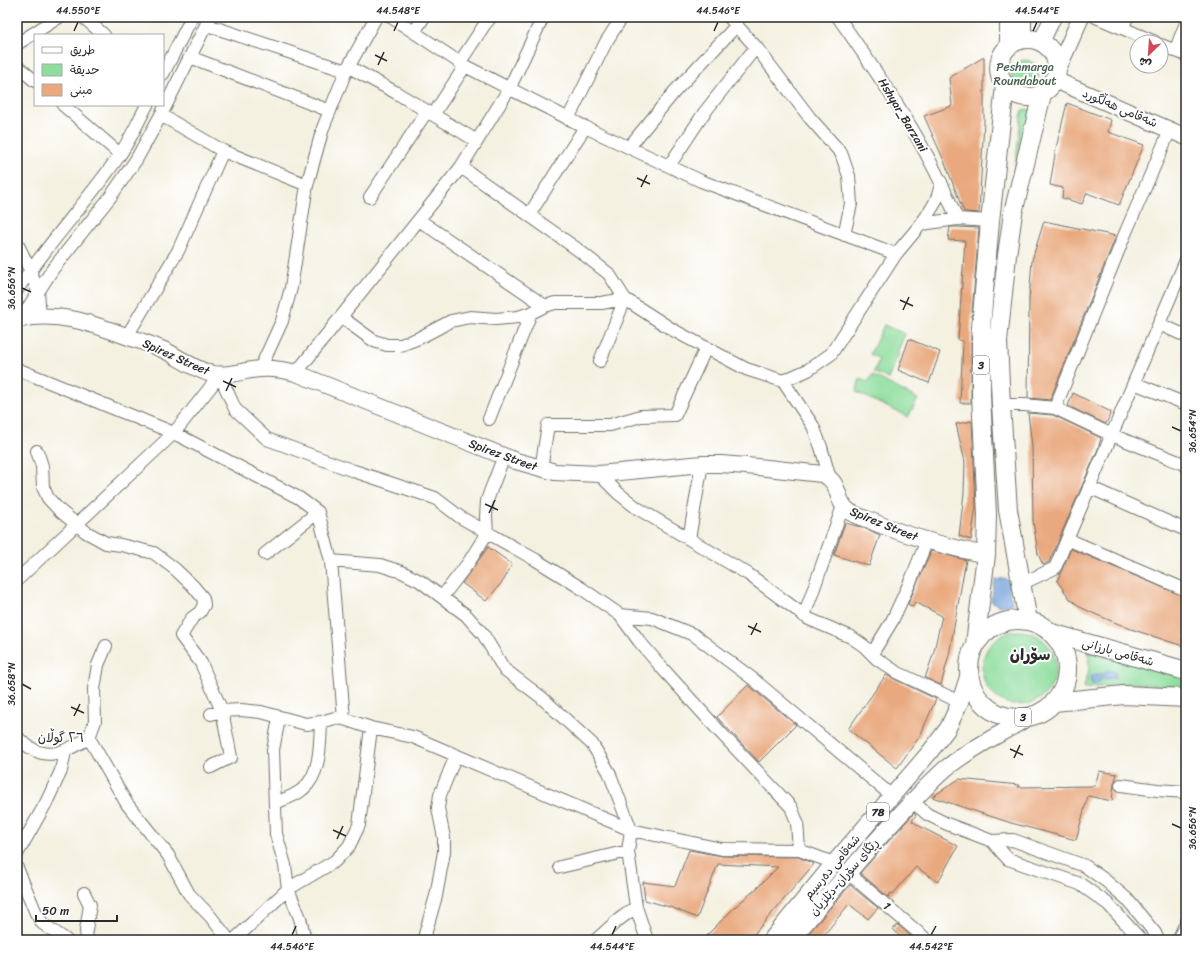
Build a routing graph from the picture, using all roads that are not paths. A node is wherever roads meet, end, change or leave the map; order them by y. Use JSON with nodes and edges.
{"nodes":[{"id":1,"x":59,"y":17,"type":"edge"},
{"id":2,"x":83,"y":17,"type":"edge"},
{"id":3,"x":192,"y":17,"type":"edge"},
{"id":4,"x":376,"y":17,"type":"edge"},
{"id":5,"x":391,"y":17,"type":"edge"},
{"id":6,"x":424,"y":17,"type":"edge"},
{"id":7,"x":491,"y":17,"type":"edge"},
{"id":8,"x":543,"y":17,"type":"edge"},
{"id":9,"x":622,"y":17,"type":"edge"},
{"id":10,"x":838,"y":17,"type":"edge"},
{"id":11,"x":1009,"y":17,"type":"edge"},
{"id":12,"x":1022,"y":17,"type":"edge"},
{"id":13,"x":1053,"y":17,"type":"edge"},
{"id":14,"x":1081,"y":17,"type":"edge"},
{"id":15,"x":1096,"y":17,"type":"edge"},
{"id":16,"x":1127,"y":17,"type":"edge"},
{"id":17,"x":208,"y":21,"type":"edge"},
{"id":18,"x":733,"y":21,"type":"edge"},
{"id":19,"x":1186,"y":22,"type":"edge"},
{"id":20,"x":1123,"y":28,"type":"junction"},
{"id":21,"x":414,"y":32,"type":"junction"},
{"id":22,"x":103,"y":34,"type":"edge"},
{"id":23,"x":1136,"y":34,"type":"edge"},
{"id":24,"x":1043,"y":38,"type":"junction"},
{"id":25,"x":1016,"y":42,"type":"junction"},
{"id":26,"x":17,"y":44,"type":"edge"},
{"id":27,"x":1069,"y":44,"type":"junction"},
{"id":28,"x":756,"y":47,"type":"junction"},
{"id":29,"x":1169,"y":48,"type":"edge"},
{"id":30,"x":1181,"y":53,"type":"edge"},
{"id":31,"x":190,"y":57,"type":"junction"},
{"id":32,"x":463,"y":64,"type":"junction"},
{"id":33,"x":17,"y":66,"type":"edge"},
{"id":34,"x":347,"y":69,"type":"junction"},
{"id":35,"x":164,"y":72,"type":"edge"},
{"id":36,"x":1056,"y":76,"type":"junction"},
{"id":37,"x":34,"y":80,"type":"edge"},
{"id":38,"x":1005,"y":86,"type":"junction"},
{"id":39,"x":509,"y":89,"type":"junction"},
{"id":40,"x":1042,"y":94,"type":"junction"},
{"id":41,"x":64,"y":106,"type":"edge"},
{"id":42,"x":146,"y":106,"type":"edge"},
{"id":43,"x":330,"y":111,"type":"junction"},
{"id":44,"x":430,"y":113,"type":"junction"},
{"id":45,"x":161,"y":115,"type":"junction"},
{"id":46,"x":568,"y":119,"type":"junction"},
{"id":47,"x":586,"y":127,"type":"junction"},
{"id":48,"x":1170,"y":130,"type":"junction"},
{"id":49,"x":1186,"y":137,"type":"edge"},
{"id":50,"x":477,"y":141,"type":"junction"},
{"id":51,"x":629,"y":147,"type":"junction"},
{"id":52,"x":223,"y":151,"type":"junction"},
{"id":53,"x":120,"y":154,"type":"junction"},
{"id":54,"x":669,"y":166,"type":"junction"},
{"id":55,"x":461,"y":167,"type":"junction"},
{"id":56,"x":941,"y":182,"type":"junction"},
{"id":57,"x":307,"y":185,"type":"junction"},
{"id":58,"x":370,"y":197,"type":"dead end"},
{"id":59,"x":529,"y":215,"type":"junction"},
{"id":60,"x":957,"y":219,"type":"junction"},
{"id":61,"x":419,"y":220,"type":"junction"},
{"id":62,"x":990,"y":221,"type":"junction"},
{"id":63,"x":921,"y":224,"type":"junction"},
{"id":64,"x":844,"y":234,"type":"junction"},
{"id":65,"x":17,"y":243,"type":"edge"},
{"id":66,"x":896,"y":254,"type":"junction"},
{"id":67,"x":1185,"y":267,"type":"edge"},
{"id":68,"x":30,"y":270,"type":"junction"},
{"id":69,"x":17,"y":290,"type":"edge"},
{"id":70,"x":38,"y":292,"type":"junction"},
{"id":71,"x":626,"y":299,"type":"junction"},
{"id":72,"x":545,"y":306,"type":"junction"},
{"id":73,"x":531,"y":313,"type":"junction"},
{"id":74,"x":40,"y":316,"type":"junction"},
{"id":75,"x":341,"y":317,"type":"junction"},
{"id":76,"x":19,"y":319,"type":"edge"},
{"id":77,"x":1159,"y":324,"type":"junction"},
{"id":78,"x":127,"y":336,"type":"junction"},
{"id":79,"x":1186,"y":336,"type":"edge"},
{"id":80,"x":706,"y":348,"type":"junction"},
{"id":81,"x":600,"y":361,"type":"dead end"},
{"id":82,"x":17,"y":369,"type":"edge"},
{"id":83,"x":260,"y":369,"type":"junction"},
{"id":84,"x":296,"y":373,"type":"junction"},
{"id":85,"x":220,"y":375,"type":"junction"},
{"id":86,"x":783,"y":381,"type":"junction"},
{"id":87,"x":1134,"y":383,"type":"junction"},
{"id":88,"x":1186,"y":404,"type":"edge"},
{"id":89,"x":1001,"y":405,"type":"junction"},
{"id":90,"x":1055,"y":408,"type":"junction"},
{"id":91,"x":489,"y":420,"type":"dead end"},
{"id":92,"x":174,"y":433,"type":"junction"},
{"id":93,"x":1112,"y":435,"type":"junction"},
{"id":94,"x":37,"y":451,"type":"dead end"},
{"id":95,"x":504,"y":456,"type":"junction"},
{"id":96,"x":702,"y":464,"type":"junction"},
{"id":97,"x":1186,"y":466,"type":"edge"},
{"id":98,"x":541,"y":469,"type":"junction"},
{"id":99,"x":599,"y":474,"type":"junction"},
{"id":100,"x":830,"y":479,"type":"junction"},
{"id":101,"x":1089,"y":488,"type":"junction"},
{"id":102,"x":843,"y":506,"type":"junction"},
{"id":103,"x":318,"y":512,"type":"junction"},
{"id":104,"x":76,"y":524,"type":"junction"},
{"id":105,"x":1186,"y":530,"type":"edge"},
{"id":106,"x":487,"y":533,"type":"junction"},
{"id":107,"x":689,"y":539,"type":"junction"},
{"id":108,"x":927,"y":540,"type":"junction"},
{"id":109,"x":1067,"y":540,"type":"junction"},
{"id":110,"x":265,"y":554,"type":"dead end"},
{"id":111,"x":986,"y":555,"type":"junction"},
{"id":112,"x":331,"y":561,"type":"junction"},
{"id":113,"x":17,"y":580,"type":"edge"},
{"id":114,"x":1021,"y":584,"type":"junction"},
{"id":115,"x":1186,"y":590,"type":"edge"},
{"id":116,"x":442,"y":597,"type":"junction"},
{"id":117,"x":620,"y":615,"type":"junction"},
{"id":118,"x":804,"y":616,"type":"junction"},
{"id":119,"x":1028,"y":621,"type":"junction"},
{"id":120,"x":1051,"y":633,"type":"junction"},
{"id":121,"x":975,"y":644,"type":"junction"},
{"id":122,"x":106,"y":646,"type":"dead end"},
{"id":123,"x":872,"y":654,"type":"junction"},
{"id":124,"x":1186,"y":671,"type":"edge"},
{"id":125,"x":969,"y":674,"type":"junction"},
{"id":126,"x":1186,"y":698,"type":"edge"},
{"id":127,"x":960,"y":702,"type":"junction"},
{"id":128,"x":1054,"y":702,"type":"junction"},
{"id":129,"x":217,"y":713,"type":"junction"},
{"id":130,"x":1032,"y":715,"type":"junction"},
{"id":131,"x":279,"y":718,"type":"junction"},
{"id":132,"x":344,"y":719,"type":"junction"},
{"id":133,"x":321,"y":722,"type":"junction"},
{"id":134,"x":371,"y":728,"type":"junction"},
{"id":135,"x":17,"y":737,"type":"edge"},
{"id":136,"x":89,"y":738,"type":"junction"},
{"id":137,"x":65,"y":751,"type":"junction"},
{"id":138,"x":456,"y":755,"type":"junction"},
{"id":139,"x":211,"y":767,"type":"dead end"},
{"id":140,"x":1121,"y":785,"type":"dead end"},
{"id":141,"x":1186,"y":792,"type":"edge"},
{"id":142,"x":892,"y":796,"type":"junction"},
{"id":143,"x":912,"y":801,"type":"junction"},
{"id":144,"x":275,"y":803,"type":"junction"},
{"id":145,"x":631,"y":830,"type":"junction"},
{"id":146,"x":992,"y":841,"type":"junction"},
{"id":147,"x":799,"y":850,"type":"junction"},
{"id":148,"x":628,"y":851,"type":"junction"},
{"id":149,"x":17,"y":854,"type":"edge"},
{"id":150,"x":834,"y":863,"type":"junction"},
{"id":151,"x":560,"y":867,"type":"dead end"},
{"id":152,"x":17,"y":868,"type":"edge"},
{"id":153,"x":847,"y":872,"type":"junction"},
{"id":154,"x":288,"y":889,"type":"junction"},
{"id":155,"x":84,"y":893,"type":"dead end"},
{"id":156,"x":636,"y":907,"type":"junction"},
{"id":157,"x":1186,"y":923,"type":"edge"},
{"id":158,"x":424,"y":938,"type":"dead end"},
{"id":159,"x":66,"y":940,"type":"edge"},
{"id":160,"x":87,"y":940,"type":"edge"},
{"id":161,"x":229,"y":940,"type":"edge"},
{"id":162,"x":234,"y":940,"type":"edge"},
{"id":163,"x":305,"y":940,"type":"edge"},
{"id":164,"x":596,"y":940,"type":"edge"},
{"id":165,"x":647,"y":940,"type":"edge"},
{"id":166,"x":771,"y":940,"type":"edge"},
{"id":167,"x":791,"y":940,"type":"edge"},
{"id":168,"x":926,"y":940,"type":"edge"},
{"id":169,"x":1141,"y":940,"type":"edge"},
{"id":170,"x":1158,"y":940,"type":"edge"},
{"id":171,"x":1178,"y":940,"type":"edge"}],
"edges":[{"from":1,"to":26,"type":"street"},
{"from":2,"to":22,"type":"street"},
{"from":3,"to":35,"type":"street"},
{"from":4,"to":34,"type":"street"},
{"from":5,"to":21,"type":"street"},
{"from":6,"to":21,"type":"street"},
{"from":7,"to":32,"type":"street"},
{"from":8,"to":39,"type":"street"},
{"from":9,"to":46,"type":"street"},
{"from":10,"to":56,"type":"street","name":"Hshyar_Barzani"},
{"from":11,"to":25,"type":"highway"},
{"from":12,"to":25,"type":"highway"},
{"from":13,"to":24,"type":"main road"},
{"from":14,"to":27,"type":"main road"},
{"from":15,"to":20,"type":"street"},
{"from":16,"to":20,"type":"street"},
{"from":17,"to":31,"type":"street"},
{"from":17,"to":34,"type":"street"},
{"from":18,"to":28,"type":"street"},
{"from":18,"to":51,"type":"street"},
{"from":19,"to":30,"type":"street"},
{"from":20,"to":23,"type":"street"},
{"from":21,"to":32,"type":"street"},
{"from":24,"to":25,"type":"highway"},
{"from":24,"to":27,"type":"main road"},
{"from":24,"to":36,"type":"highway"},
{"from":25,"to":38,"type":"highway","number":"3"},
{"from":27,"to":36,"type":"main road"},
{"from":28,"to":54,"type":"street"},
{"from":28,"to":64,"type":"street"},
{"from":29,"to":30,"type":"street"},
{"from":31,"to":43,"type":"street"},
{"from":31,"to":45,"type":"street"},
{"from":32,"to":39,"type":"street"},
{"from":32,"to":44,"type":"street"},
{"from":33,"to":37,"type":"street"},
{"from":34,"to":43,"type":"street"},
{"from":34,"to":44,"type":"street"},
{"from":36,"to":40,"type":"highway","number":"3"},
{"from":36,"to":48,"type":"main road","name":"شەقامی ھەڵگورد"},
{"from":38,"to":40,"type":"highway"},
{"from":38,"to":62,"type":"highway","number":"3"},
{"from":39,"to":46,"type":"street"},
{"from":39,"to":50,"type":"street"},
{"from":40,"to":89,"type":"highway","number":"3"},
{"from":41,"to":53,"type":"street"},
{"from":42,"to":53,"type":"street"},
{"from":43,"to":57,"type":"street"},
{"from":44,"to":50,"type":"street"},
{"from":44,"to":58,"type":"street"},
{"from":45,"to":52,"type":"street"},
{"from":45,"to":70,"type":"street"},
{"from":46,"to":47,"type":"street"},
{"from":47,"to":51,"type":"street"},
{"from":47,"to":59,"type":"street"},
{"from":48,"to":49,"type":"main road","name":"شەقامی ھەڵگورد"},
{"from":48,"to":90,"type":"street"},
{"from":50,"to":55,"type":"street"},
{"from":51,"to":54,"type":"street"},
{"from":52,"to":57,"type":"street"},
{"from":52,"to":78,"type":"street"},
{"from":53,"to":68,"type":"street"},
{"from":54,"to":64,"type":"street"},
{"from":55,"to":59,"type":"street"},
{"from":55,"to":61,"type":"street"},
{"from":56,"to":60,"type":"street","name":"Hshyar_Barzani"},
{"from":56,"to":63,"type":"street"},
{"from":57,"to":83,"type":"street"},
{"from":59,"to":71,"type":"street"},
{"from":60,"to":62,"type":"street"},
{"from":60,"to":63,"type":"street"},
{"from":61,"to":72,"type":"street"},
{"from":61,"to":75,"type":"street"},
{"from":62,"to":111,"type":"highway","number":"3"},
{"from":63,"to":66,"type":"street"},
{"from":64,"to":66,"type":"street"},
{"from":65,"to":68,"type":"street"},
{"from":66,"to":86,"type":"street"},
{"from":67,"to":77,"type":"street"},
{"from":68,"to":69,"type":"street"},
{"from":68,"to":70,"type":"street"},
{"from":70,"to":74,"type":"street"},
{"from":70,"to":76,"type":"street"},
{"from":71,"to":72,"type":"street"},
{"from":71,"to":80,"type":"street"},
{"from":71,"to":81,"type":"street"},
{"from":72,"to":73,"type":"street"},
{"from":73,"to":75,"type":"street"},
{"from":73,"to":91,"type":"street"},
{"from":74,"to":76,"type":"main road","name":"Spirez Street"},
{"from":74,"to":78,"type":"main road","name":"Spirez Street"},
{"from":75,"to":84,"type":"street"},
{"from":77,"to":79,"type":"street"},
{"from":77,"to":87,"type":"street"},
{"from":78,"to":85,"type":"main road","name":"Spirez Street"},
{"from":80,"to":86,"type":"street"},
{"from":80,"to":98,"type":"street"},
{"from":82,"to":92,"type":"street"},
{"from":83,"to":84,"type":"main road","name":"Spirez Street"},
{"from":83,"to":85,"type":"main road","name":"Spirez Street"},
{"from":84,"to":95,"type":"main road","name":"Spirez Street"},
{"from":85,"to":92,"type":"street"},
{"from":85,"to":106,"type":"street"},
{"from":86,"to":100,"type":"street"},
{"from":87,"to":88,"type":"street"},
{"from":87,"to":93,"type":"street"},
{"from":89,"to":90,"type":"street"},
{"from":89,"to":114,"type":"highway","number":"3"},
{"from":90,"to":93,"type":"street"},
{"from":92,"to":103,"type":"street"},
{"from":92,"to":104,"type":"street"},
{"from":93,"to":97,"type":"street"},
{"from":93,"to":101,"type":"street"},
{"from":94,"to":104,"type":"street"},
{"from":95,"to":98,"type":"main road","name":"Spirez Street"},
{"from":95,"to":106,"type":"street"},
{"from":96,"to":99,"type":"main road","name":"Spirez Street"},
{"from":96,"to":100,"type":"main road","name":"Spirez Street"},
{"from":96,"to":107,"type":"street"},
{"from":98,"to":99,"type":"main road","name":"Spirez Street"},
{"from":99,"to":107,"type":"street"},
{"from":100,"to":102,"type":"main road","name":"Spirez Street"},
{"from":101,"to":105,"type":"street"},
{"from":101,"to":109,"type":"street"},
{"from":102,"to":108,"type":"main road","name":"Spirez Street"},
{"from":102,"to":118,"type":"street"},
{"from":103,"to":110,"type":"street"},
{"from":103,"to":112,"type":"street"},
{"from":104,"to":113,"type":"street"},
{"from":104,"to":129,"type":"street"},
{"from":106,"to":116,"type":"street"},
{"from":106,"to":117,"type":"street"},
{"from":107,"to":118,"type":"street"},
{"from":108,"to":111,"type":"main road","name":"Spirez Street"},
{"from":108,"to":123,"type":"street"},
{"from":109,"to":114,"type":"street"},
{"from":109,"to":115,"type":"street"},
{"from":111,"to":121,"type":"highway","number":"3"},
{"from":112,"to":116,"type":"street"},
{"from":112,"to":132,"type":"street"},
{"from":114,"to":119,"type":"highway","number":"3"},
{"from":116,"to":145,"type":"street"},
{"from":117,"to":142,"type":"street"},
{"from":117,"to":147,"type":"street"},
{"from":118,"to":123,"type":"street"},
{"from":119,"to":120,"type":"highway","number":"3"},
{"from":119,"to":121,"type":"highway","number":"3"},
{"from":120,"to":124,"type":"highway","name":"شەقامی بارزانی","number":"3"},
{"from":120,"to":128,"type":"highway","number":"3"},
{"from":121,"to":125,"type":"highway","number":"3"},
{"from":122,"to":136,"type":"street"},
{"from":123,"to":127,"type":"street"},
{"from":125,"to":127,"type":"main road","name":"شەقامی دەرسیم","number":"78"},
{"from":125,"to":130,"type":"highway","number":"3"},
{"from":126,"to":128,"type":"highway","number":"3"},
{"from":127,"to":142,"type":"main road","name":"شەقامی دەرسیم","number":"78"},
{"from":128,"to":130,"type":"highway","number":"3"},
{"from":129,"to":131,"type":"street"},
{"from":129,"to":139,"type":"street"},
{"from":130,"to":143,"type":"main road","name":"ڕێگای سۆران-دێلزیان","number":"78"},
{"from":131,"to":133,"type":"street"},
{"from":131,"to":144,"type":"street"},
{"from":132,"to":133,"type":"street"},
{"from":132,"to":134,"type":"street"},
{"from":133,"to":144,"type":"street"},
{"from":134,"to":138,"type":"street"},
{"from":134,"to":154,"type":"street"},
{"from":135,"to":137,"type":"street"},
{"from":136,"to":137,"type":"street"},
{"from":136,"to":161,"type":"street"},
{"from":137,"to":149,"type":"street"},
{"from":138,"to":145,"type":"street"},
{"from":138,"to":158,"type":"street"},
{"from":140,"to":141,"type":"street"},
{"from":142,"to":150,"type":"main road","name":"شەقامی دەرسیم","number":"78"},
{"from":143,"to":146,"type":"street"},
{"from":143,"to":153,"type":"main road","name":"ڕێگای سۆران-دێلزیان","number":"78"},
{"from":144,"to":154,"type":"street"},
{"from":145,"to":147,"type":"street"},
{"from":145,"to":148,"type":"street"},
{"from":146,"to":169,"type":"street"},
{"from":146,"to":170,"type":"street"},
{"from":147,"to":150,"type":"street"},
{"from":148,"to":151,"type":"street"},
{"from":148,"to":156,"type":"street"},
{"from":150,"to":166,"type":"main road","name":"شەقامی دەرسیم","number":"78"},
{"from":152,"to":159,"type":"street"},
{"from":153,"to":167,"type":"main road","name":"ڕێگای سۆران-دێلزیان","number":"78"},
{"from":153,"to":168,"type":"street","name":"1"},
{"from":154,"to":162,"type":"street"},
{"from":154,"to":163,"type":"street"},
{"from":155,"to":160,"type":"street"},
{"from":156,"to":164,"type":"street"},
{"from":156,"to":165,"type":"street"},
{"from":157,"to":171,"type":"street"}]}
